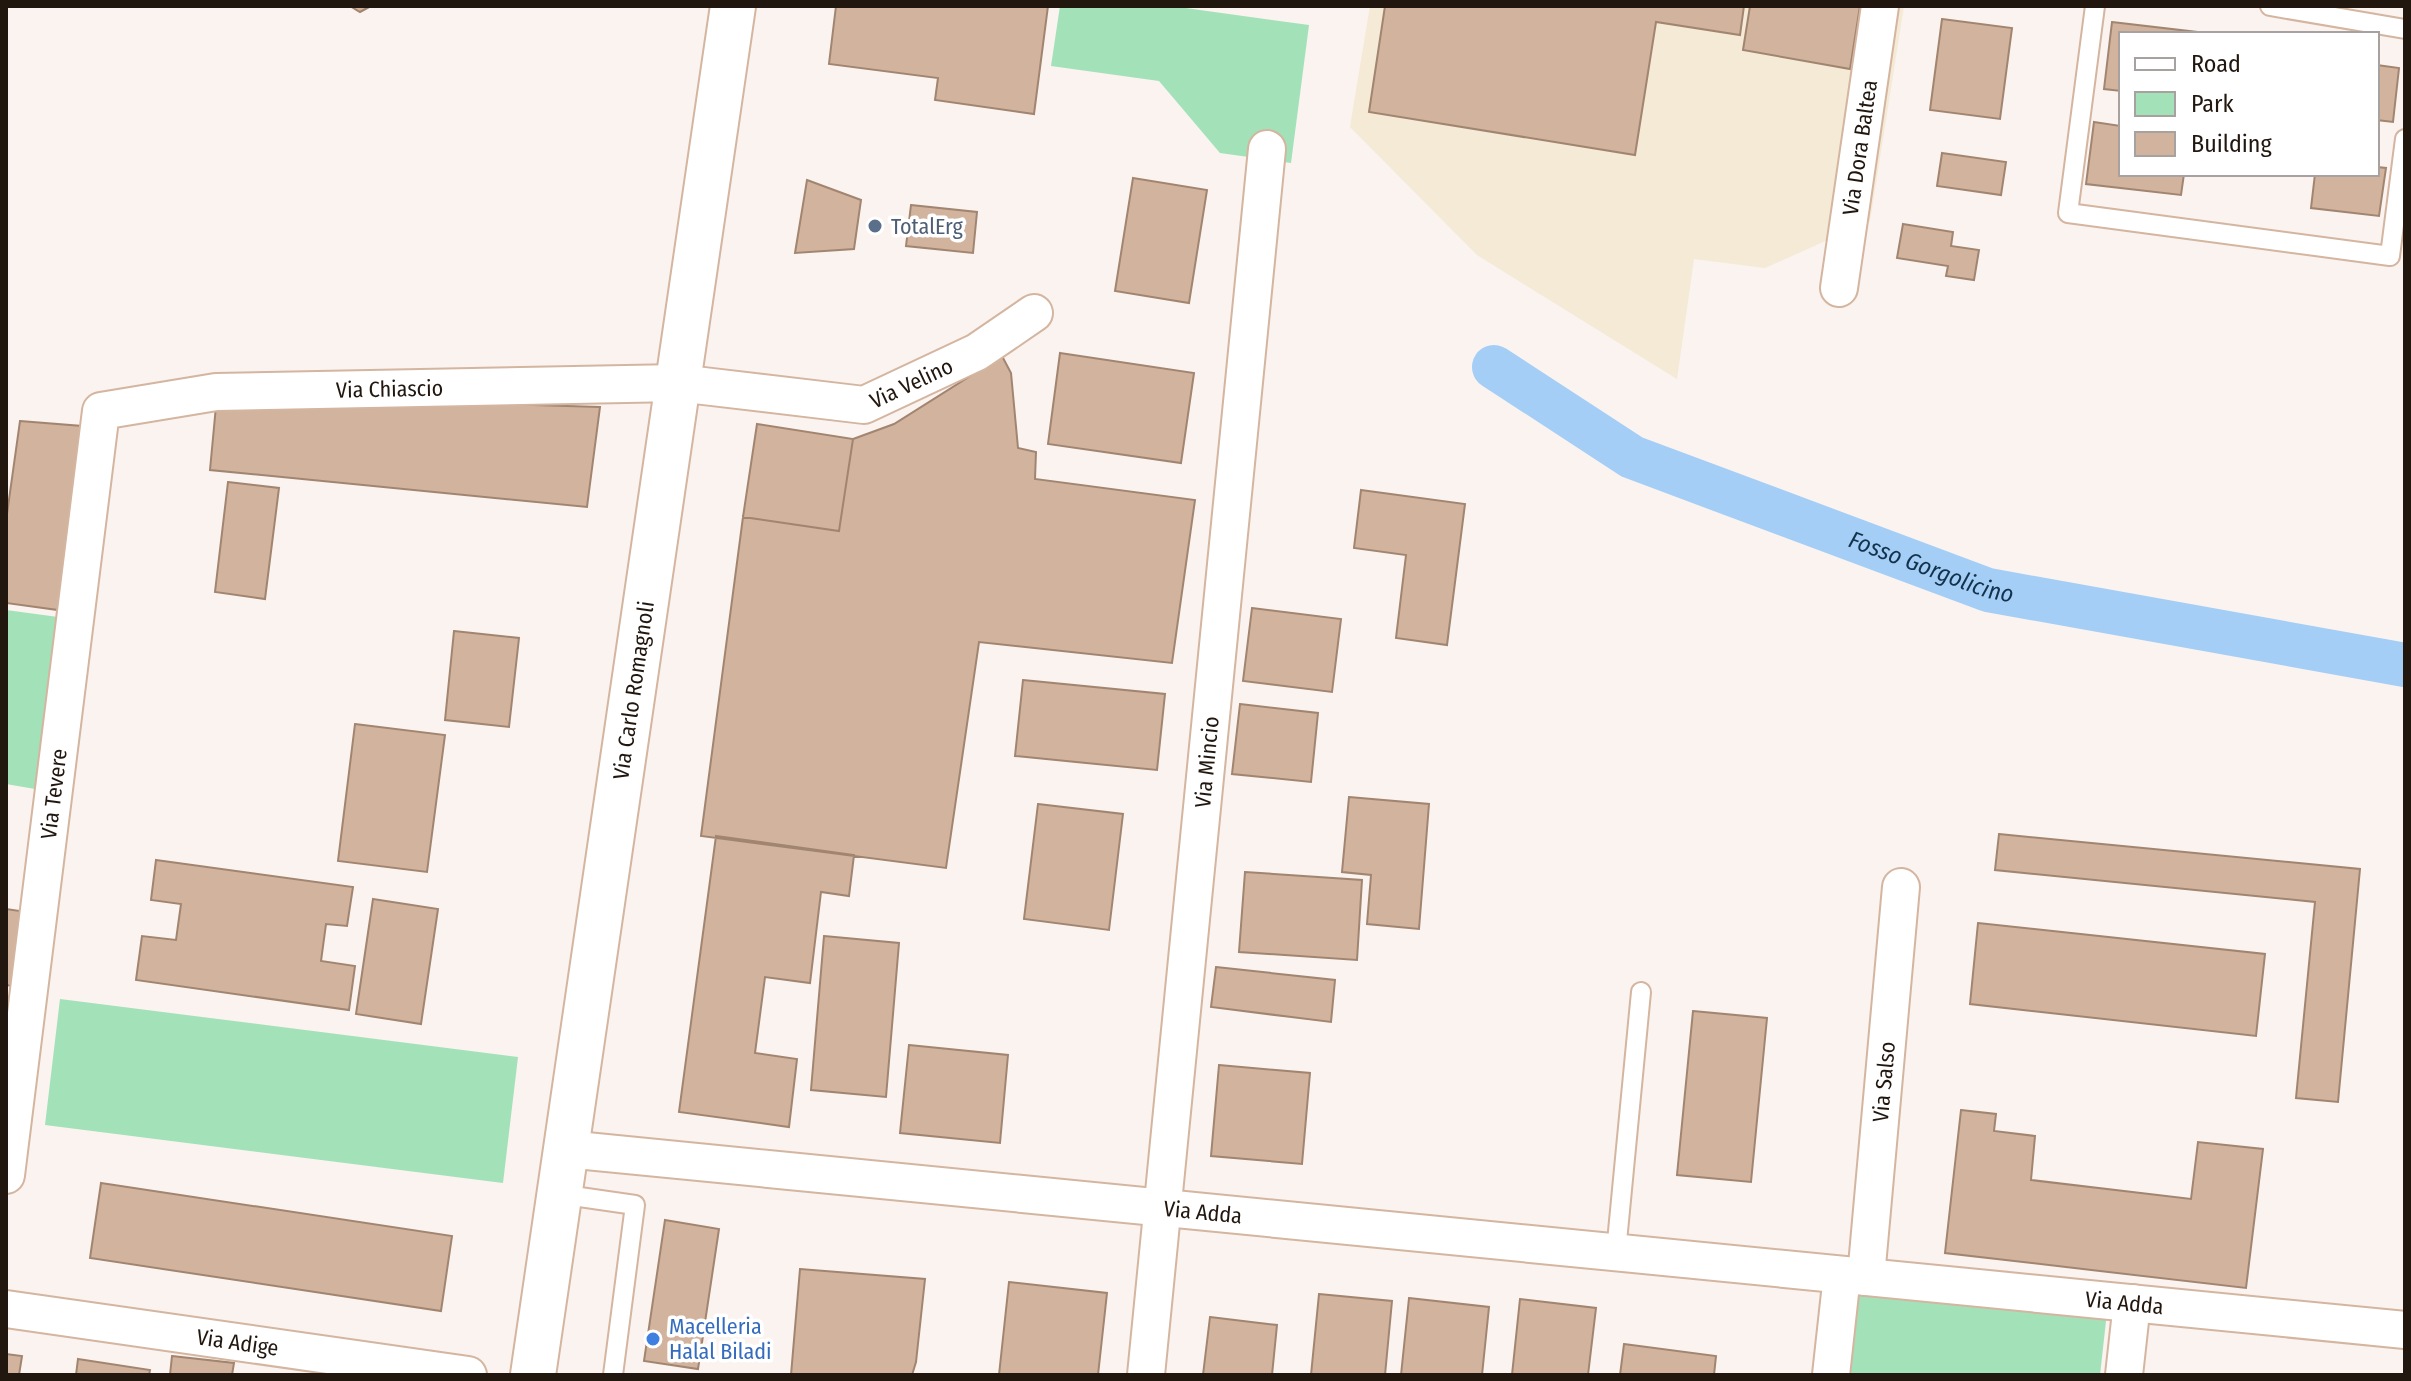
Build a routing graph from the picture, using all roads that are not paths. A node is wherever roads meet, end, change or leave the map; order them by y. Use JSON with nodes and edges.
{"nodes":[{"id":1,"x":733,"y":6,"type":"edge"},
{"id":2,"x":1880,"y":6,"type":"edge"},
{"id":3,"x":2095,"y":6,"type":"edge"},
{"id":4,"x":2270,"y":6,"type":"edge"},
{"id":5,"x":2405,"y":29,"type":"edge"},
{"id":6,"x":2405,"y":139,"type":"edge"},
{"id":7,"x":1267,"y":149,"type":"dead end"},
{"id":8,"x":1839,"y":288,"type":"dead end"},
{"id":9,"x":1034,"y":313,"type":"dead end"},
{"id":10,"x":678,"y":383,"type":"junction"},
{"id":11,"x":101,"y":411,"type":"joint"},
{"id":12,"x":1901,"y":887,"type":"dead end"},
{"id":13,"x":1641,"y":992,"type":"dead end"},
{"id":14,"x":566,"y":1149,"type":"junction"},
{"id":15,"x":6,"y":1175,"type":"edge"},
{"id":16,"x":559,"y":1194,"type":"junction"},
{"id":17,"x":1163,"y":1207,"type":"junction"},
{"id":18,"x":1616,"y":1252,"type":"junction"},
{"id":19,"x":1854,"y":1276,"type":"junction"},
{"id":20,"x":2132,"y":1303,"type":"junction"},
{"id":21,"x":6,"y":1309,"type":"edge"},
{"id":22,"x":2405,"y":1330,"type":"edge"},
{"id":23,"x":468,"y":1375,"type":"edge"},
{"id":24,"x":533,"y":1375,"type":"edge"},
{"id":25,"x":613,"y":1375,"type":"edge"},
{"id":26,"x":1146,"y":1375,"type":"edge"},
{"id":27,"x":1831,"y":1375,"type":"edge"},
{"id":28,"x":2124,"y":1375,"type":"edge"}],
"edges":[{"from":1,"to":10,"type":"main road","name":"Via Carlo Romagnoli"},
{"from":2,"to":8,"type":"street","name":"Via Dora Baltea"},
{"from":3,"to":6,"type":"lane"},
{"from":4,"to":5,"type":"lane"},
{"from":7,"to":17,"type":"street","name":"Via Mincio"},
{"from":9,"to":10,"type":"street","name":"Via Velino"},
{"from":10,"to":11,"type":"street","name":"Via Chiascio"},
{"from":10,"to":14,"type":"main road","name":"Via Carlo Romagnoli"},
{"from":11,"to":15,"type":"street","name":"Via Tevere"},
{"from":12,"to":19,"type":"street","name":"Via Salso"},
{"from":13,"to":18,"type":"lane"},
{"from":14,"to":16,"type":"main road","name":"Via Carlo Romagnoli"},
{"from":14,"to":17,"type":"street","name":"Via Adda"},
{"from":16,"to":24,"type":"main road","name":"Via Carlo Romagnoli"},
{"from":16,"to":25,"type":"lane"},
{"from":17,"to":18,"type":"street","name":"Via Adda"},
{"from":17,"to":26,"type":"street","name":"Via Mincio"},
{"from":18,"to":19,"type":"street","name":"Via Adda"},
{"from":19,"to":20,"type":"street","name":"Via Adda"},
{"from":19,"to":27,"type":"street"},
{"from":20,"to":22,"type":"street","name":"Via Adda"},
{"from":20,"to":28,"type":"street"},
{"from":21,"to":23,"type":"street","name":"Via Adige"}]}
